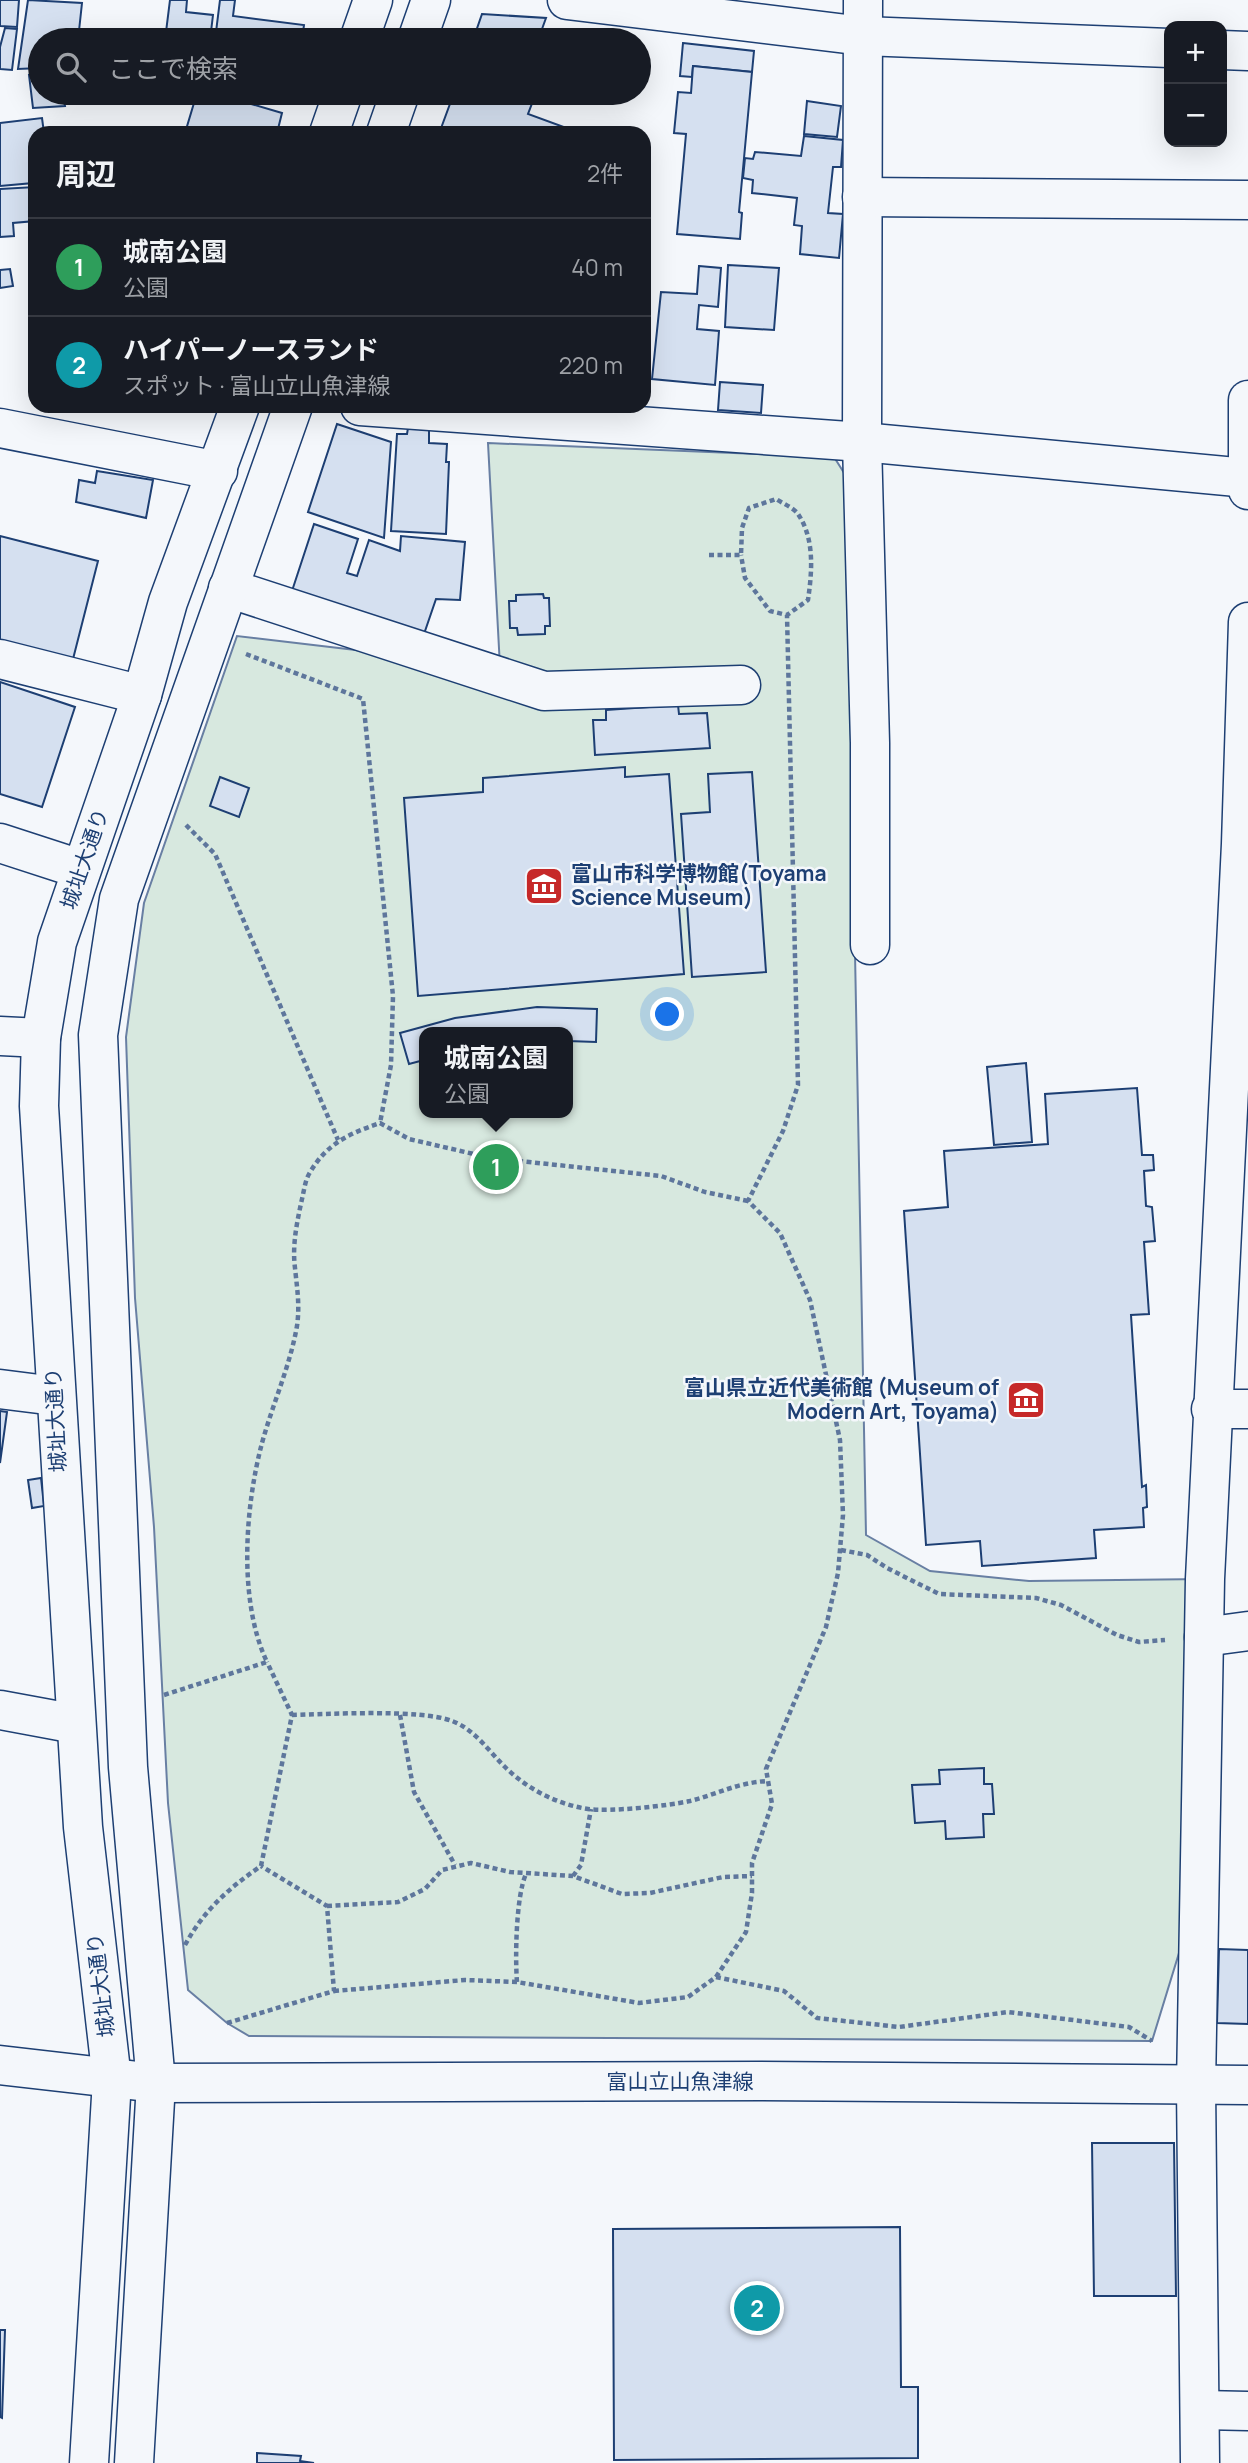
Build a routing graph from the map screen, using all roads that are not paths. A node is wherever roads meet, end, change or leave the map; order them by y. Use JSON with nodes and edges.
{"nodes":[{"id":1,"x":373,"y":0,"type":"edge"},
{"id":2,"x":431,"y":0,"type":"edge"},
{"id":3,"x":567,"y":0,"type":"edge"},
{"id":4,"x":863,"y":18,"type":"edge"},
{"id":5,"x":363,"y":28,"type":"edge"},
{"id":6,"x":421,"y":28,"type":"edge"},
{"id":7,"x":1164,"y":48,"type":"edge"},
{"id":8,"x":1227,"y":50,"type":"edge"},
{"id":9,"x":1248,"y":51,"type":"edge"},
{"id":10,"x":338,"y":105,"type":"edge"},
{"id":11,"x":396,"y":105,"type":"edge"},
{"id":12,"x":332,"y":126,"type":"edge"},
{"id":13,"x":388,"y":126,"type":"edge"},
{"id":14,"x":862,"y":197,"type":"junction"},
{"id":15,"x":1248,"y":200,"type":"edge"},
{"id":16,"x":1248,"y":400,"type":"edge"},
{"id":17,"x":238,"y":413,"type":"edge"},
{"id":18,"x":290,"y":413,"type":"edge"},
{"id":19,"x":458,"y":413,"type":"edge"},
{"id":20,"x":0,"y":428,"type":"edge"},
{"id":21,"x":862,"y":442,"type":"junction"},
{"id":22,"x":218,"y":471,"type":"junction"},
{"id":23,"x":1247,"y":482,"type":"edge"},
{"id":24,"x":228,"y":588,"type":"junction"},
{"id":25,"x":1248,"y":622,"type":"edge"},
{"id":26,"x":0,"y":659,"type":"edge"},
{"id":27,"x":741,"y":685,"type":"dead end"},
{"id":28,"x":142,"y":695,"type":"junction"},
{"id":29,"x":0,"y":844,"type":"edge"},
{"id":30,"x":80,"y":869,"type":"junction"},
{"id":31,"x":870,"y":945,"type":"dead end"},
{"id":32,"x":0,"y":1036,"type":"edge"},
{"id":33,"x":41,"y":1038,"type":"junction"},
{"id":34,"x":1236,"y":1183,"type":"edge"},
{"id":35,"x":1233,"y":1273,"type":"edge"},
{"id":36,"x":0,"y":1389,"type":"edge"},
{"id":37,"x":55,"y":1396,"type":"junction"},
{"id":38,"x":1230,"y":1409,"type":"edge"},
{"id":39,"x":1248,"y":1631,"type":"edge"},
{"id":40,"x":1204,"y":1637,"type":"junction"},
{"id":41,"x":0,"y":1710,"type":"edge"},
{"id":42,"x":76,"y":1724,"type":"junction"},
{"id":43,"x":0,"y":2065,"type":"edge"},
{"id":44,"x":112,"y":2080,"type":"junction"},
{"id":45,"x":156,"y":2083,"type":"junction"},
{"id":46,"x":1248,"y":2085,"type":"edge"},
{"id":47,"x":1196,"y":2086,"type":"junction"},
{"id":48,"x":1202,"y":2410,"type":"junction"},
{"id":49,"x":1248,"y":2411,"type":"edge"},
{"id":50,"x":89,"y":2463,"type":"edge"},
{"id":51,"x":134,"y":2463,"type":"edge"},
{"id":52,"x":1200,"y":2463,"type":"edge"}],
"edges":[{"from":1,"to":5,"type":"main road"},
{"from":2,"to":6,"type":"main road"},
{"from":3,"to":4,"type":"main road"},
{"from":4,"to":7,"type":"main road"},
{"from":4,"to":14,"type":"main road"},
{"from":8,"to":9,"type":"main road"},
{"from":10,"to":12,"type":"main road"},
{"from":11,"to":13,"type":"main road"},
{"from":14,"to":15,"type":"main road"},
{"from":14,"to":21,"type":"main road"},
{"from":16,"to":23,"type":"main road"},
{"from":17,"to":22,"type":"main road","name":"城址大通り"},
{"from":18,"to":24,"type":"main road"},
{"from":19,"to":21,"type":"main road"},
{"from":20,"to":22,"type":"main road"},
{"from":21,"to":23,"type":"main road"},
{"from":21,"to":31,"type":"main road"},
{"from":22,"to":28,"type":"main road","name":"城址大通り"},
{"from":24,"to":27,"type":"main road"},
{"from":24,"to":45,"type":"main road"},
{"from":25,"to":34,"type":"main road"},
{"from":26,"to":28,"type":"main road"},
{"from":28,"to":30,"type":"main road","name":"城址大通り"},
{"from":29,"to":30,"type":"main road"},
{"from":30,"to":33,"type":"main road","name":"城址大通り"},
{"from":32,"to":33,"type":"main road"},
{"from":33,"to":37,"type":"main road","name":"城址大通り"},
{"from":34,"to":35,"type":"main road"},
{"from":35,"to":38,"type":"main road"},
{"from":36,"to":37,"type":"main road"},
{"from":37,"to":42,"type":"main road","name":"城址大通り"},
{"from":38,"to":40,"type":"main road"},
{"from":39,"to":40,"type":"main road"},
{"from":40,"to":47,"type":"main road"},
{"from":41,"to":42,"type":"main road"},
{"from":42,"to":44,"type":"main road","name":"城址大通り"},
{"from":43,"to":44,"type":"main road","name":"富山立山魚津線"},
{"from":44,"to":45,"type":"main road","name":"富山立山魚津線"},
{"from":44,"to":50,"type":"main road","name":"城址大通り"},
{"from":45,"to":47,"type":"main road","name":"富山立山魚津線"},
{"from":45,"to":51,"type":"main road"},
{"from":46,"to":47,"type":"main road","name":"富山立山魚津線"},
{"from":47,"to":48,"type":"main road"},
{"from":48,"to":49,"type":"main road"},
{"from":48,"to":52,"type":"main road"}]}
